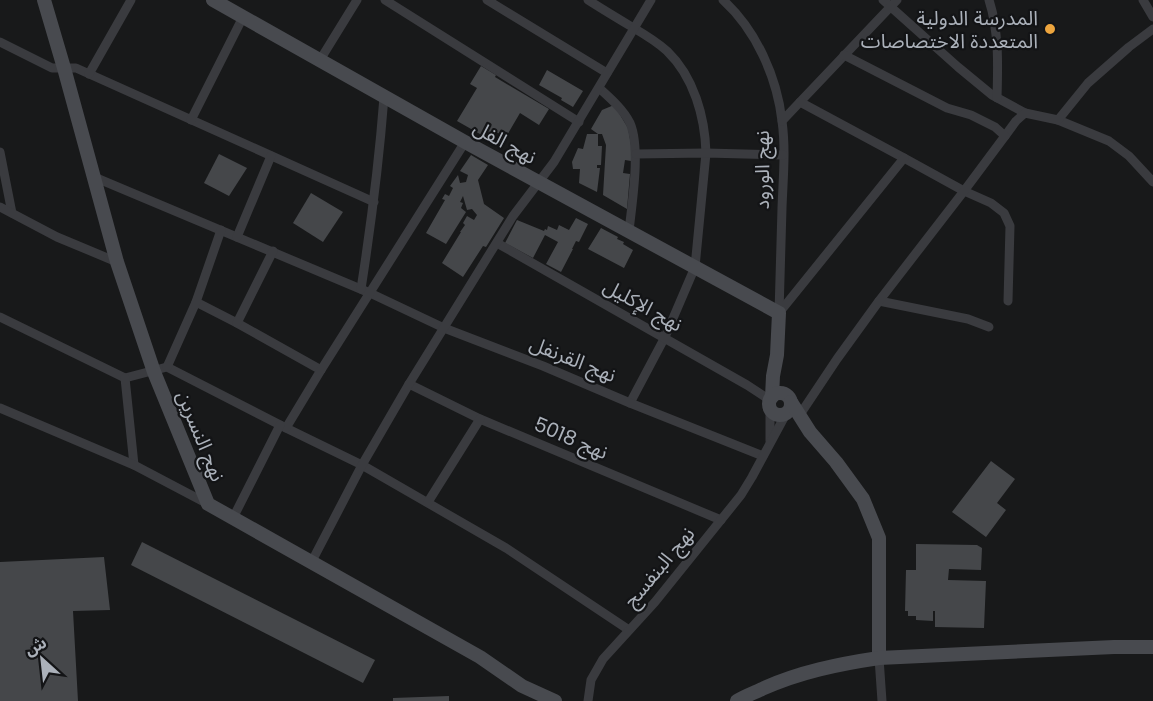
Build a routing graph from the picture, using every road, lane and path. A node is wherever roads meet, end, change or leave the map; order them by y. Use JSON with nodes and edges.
{"nodes":[{"id":1,"x":44,"y":0,"type":"edge"},
{"id":2,"x":131,"y":0,"type":"edge"},
{"id":3,"x":213,"y":0,"type":"edge"},
{"id":4,"x":357,"y":0,"type":"edge"},
{"id":5,"x":385,"y":0,"type":"edge"},
{"id":6,"x":487,"y":0,"type":"edge"},
{"id":7,"x":588,"y":0,"type":"edge"},
{"id":8,"x":651,"y":0,"type":"edge"},
{"id":9,"x":723,"y":0,"type":"edge"},
{"id":10,"x":989,"y":0,"type":"edge"},
{"id":11,"x":1143,"y":0,"type":"edge"},
{"id":12,"x":891,"y":2,"type":"edge"},
{"id":13,"x":243,"y":17,"type":"junction"},
{"id":14,"x":1153,"y":17,"type":"edge"},
{"id":15,"x":634,"y":28,"type":"junction"},
{"id":16,"x":1153,"y":29,"type":"edge"},
{"id":17,"x":0,"y":42,"type":"edge"},
{"id":18,"x":844,"y":55,"type":"junction"},
{"id":19,"x":320,"y":60,"type":"junction"},
{"id":20,"x":64,"y":68,"type":"junction"},
{"id":21,"x":89,"y":74,"type":"junction"},
{"id":22,"x":607,"y":74,"type":"junction"},
{"id":23,"x":599,"y":88,"type":"junction"},
{"id":24,"x":384,"y":97,"type":"junction"},
{"id":25,"x":997,"y":98,"type":"junction"},
{"id":26,"x":800,"y":102,"type":"junction"},
{"id":27,"x":1025,"y":113,"type":"junction"},
{"id":28,"x":191,"y":120,"type":"junction"},
{"id":29,"x":1058,"y":120,"type":"junction"},
{"id":30,"x":782,"y":121,"type":"junction"},
{"id":31,"x":579,"y":122,"type":"junction"},
{"id":32,"x":1005,"y":136,"type":"junction"},
{"id":33,"x":465,"y":142,"type":"junction"},
{"id":34,"x":0,"y":152,"type":"edge"},
{"id":35,"x":706,"y":153,"type":"junction"},
{"id":36,"x":636,"y":154,"type":"junction"},
{"id":37,"x":783,"y":154,"type":"junction"},
{"id":38,"x":271,"y":156,"type":"junction"},
{"id":39,"x":904,"y":158,"type":"junction"},
{"id":40,"x":94,"y":177,"type":"junction"},
{"id":41,"x":539,"y":182,"type":"junction"},
{"id":42,"x":1153,"y":182,"type":"edge"},
{"id":43,"x":964,"y":192,"type":"junction"},
{"id":44,"x":374,"y":202,"type":"junction"},
{"id":45,"x":0,"y":207,"type":"edge"},
{"id":46,"x":12,"y":213,"type":"junction"},
{"id":47,"x":220,"y":230,"type":"junction"},
{"id":48,"x":629,"y":231,"type":"junction"},
{"id":49,"x":237,"y":237,"type":"junction"},
{"id":50,"x":497,"y":243,"type":"junction"},
{"id":51,"x":273,"y":251,"type":"junction"},
{"id":52,"x":117,"y":262,"type":"junction"},
{"id":53,"x":695,"y":267,"type":"junction"},
{"id":54,"x":366,"y":291,"type":"junction"},
{"id":55,"x":879,"y":301,"type":"junction"},
{"id":56,"x":1008,"y":301,"type":"dead end"},
{"id":57,"x":196,"y":302,"type":"junction"},
{"id":58,"x":779,"y":313,"type":"junction"},
{"id":59,"x":0,"y":317,"type":"edge"},
{"id":60,"x":237,"y":323,"type":"junction"},
{"id":61,"x":989,"y":327,"type":"dead end"},
{"id":62,"x":444,"y":328,"type":"junction"},
{"id":63,"x":664,"y":337,"type":"junction"},
{"id":64,"x":161,"y":369,"type":"junction"},
{"id":65,"x":321,"y":370,"type":"junction"},
{"id":66,"x":125,"y":378,"type":"junction"},
{"id":67,"x":409,"y":384,"type":"junction"},
{"id":68,"x":630,"y":403,"type":"junction"},
{"id":69,"x":782,"y":407,"type":"junction"},
{"id":70,"x":0,"y":408,"type":"edge"},
{"id":71,"x":480,"y":419,"type":"junction"},
{"id":72,"x":283,"y":427,"type":"junction"},
{"id":73,"x":770,"y":444,"type":"junction"},
{"id":74,"x":763,"y":456,"type":"junction"},
{"id":75,"x":134,"y":465,"type":"junction"},
{"id":76,"x":362,"y":465,"type":"junction"},
{"id":77,"x":428,"y":502,"type":"junction"},
{"id":78,"x":208,"y":504,"type":"junction"},
{"id":79,"x":233,"y":519,"type":"junction"},
{"id":80,"x":721,"y":520,"type":"junction"},
{"id":81,"x":311,"y":563,"type":"junction"},
{"id":82,"x":629,"y":630,"type":"junction"},
{"id":83,"x":1153,"y":647,"type":"edge"},
{"id":84,"x":879,"y":658,"type":"junction"},
{"id":85,"x":555,"y":701,"type":"edge"},
{"id":86,"x":588,"y":701,"type":"edge"},
{"id":87,"x":737,"y":701,"type":"edge"},
{"id":88,"x":882,"y":701,"type":"edge"}],
"edges":[{"from":1,"to":20,"type":"street","name":"نهج النسرين"},
{"from":2,"to":21,"type":"street"},
{"from":3,"to":13,"type":"street","name":"نهج الفل"},
{"from":4,"to":19,"type":"street"},
{"from":5,"to":31,"type":"street"},
{"from":6,"to":22,"type":"street"},
{"from":7,"to":15,"type":"street"},
{"from":8,"to":15,"type":"street"},
{"from":9,"to":30,"type":"street","name":"نهج الورود"},
{"from":10,"to":25,"type":"street"},
{"from":11,"to":14,"type":"street"},
{"from":12,"to":18,"type":"street"},
{"from":12,"to":25,"type":"street"},
{"from":13,"to":19,"type":"street","name":"نهج الفل"},
{"from":13,"to":28,"type":"street"},
{"from":15,"to":22,"type":"street"},
{"from":15,"to":35,"type":"street"},
{"from":16,"to":29,"type":"street"},
{"from":17,"to":20,"type":"street"},
{"from":18,"to":26,"type":"street"},
{"from":18,"to":32,"type":"street"},
{"from":19,"to":24,"type":"street","name":"نهج الفل"},
{"from":20,"to":21,"type":"street"},
{"from":20,"to":40,"type":"street","name":"نهج النسرين"},
{"from":21,"to":28,"type":"street"},
{"from":22,"to":23,"type":"street"},
{"from":23,"to":31,"type":"street"},
{"from":23,"to":36,"type":"street"},
{"from":24,"to":33,"type":"street","name":"نهج الفل"},
{"from":24,"to":44,"type":"street"},
{"from":25,"to":27,"type":"street"},
{"from":26,"to":30,"type":"street"},
{"from":26,"to":39,"type":"street"},
{"from":27,"to":29,"type":"street"},
{"from":27,"to":32,"type":"street","name":"نهج البنفسج"},
{"from":28,"to":38,"type":"street"},
{"from":29,"to":42,"type":"street"},
{"from":30,"to":37,"type":"street","name":"نهج الورود"},
{"from":31,"to":41,"type":"street"},
{"from":32,"to":43,"type":"street","name":"نهج البنفسج"},
{"from":33,"to":41,"type":"street","name":"نهج الفل"},
{"from":33,"to":54,"type":"street"},
{"from":34,"to":46,"type":"street"},
{"from":35,"to":36,"type":"street"},
{"from":35,"to":37,"type":"street"},
{"from":35,"to":53,"type":"street"},
{"from":36,"to":48,"type":"street"},
{"from":37,"to":58,"type":"street","name":"نهج الورود"},
{"from":38,"to":44,"type":"street"},
{"from":38,"to":49,"type":"street"},
{"from":39,"to":43,"type":"street"},
{"from":39,"to":58,"type":"street"},
{"from":40,"to":47,"type":"street","name":"نهج القرنفل"},
{"from":40,"to":52,"type":"street","name":"نهج النسرين"},
{"from":41,"to":48,"type":"street","name":"نهج الفل"},
{"from":41,"to":50,"type":"street"},
{"from":43,"to":55,"type":"street","name":"نهج البنفسج"},
{"from":43,"to":56,"type":"street"},
{"from":44,"to":54,"type":"street"},
{"from":45,"to":46,"type":"street"},
{"from":46,"to":52,"type":"street"},
{"from":47,"to":49,"type":"street","name":"نهج القرنفل"},
{"from":47,"to":57,"type":"street"},
{"from":48,"to":53,"type":"street","name":"نهج الفل"},
{"from":49,"to":51,"type":"street","name":"نهج القرنفل"},
{"from":50,"to":62,"type":"street"},
{"from":50,"to":63,"type":"street","name":"نهج الإكليل"},
{"from":51,"to":54,"type":"street","name":"نهج القرنفل"},
{"from":51,"to":60,"type":"street"},
{"from":52,"to":64,"type":"street","name":"نهج النسرين"},
{"from":53,"to":58,"type":"street","name":"نهج الفل"},
{"from":53,"to":63,"type":"street"},
{"from":54,"to":62,"type":"street","name":"نهج القرنفل"},
{"from":54,"to":65,"type":"street"},
{"from":55,"to":61,"type":"street"},
{"from":55,"to":69,"type":"street","name":"نهج البنفسج"},
{"from":57,"to":60,"type":"street"},
{"from":57,"to":64,"type":"street"},
{"from":58,"to":69,"type":"street","name":"نهج الورود"},
{"from":59,"to":66,"type":"street"},
{"from":60,"to":65,"type":"street"},
{"from":62,"to":67,"type":"street"},
{"from":62,"to":68,"type":"street","name":"نهج القرنفل"},
{"from":63,"to":68,"type":"street"},
{"from":63,"to":69,"type":"street","name":"نهج الإكليل"},
{"from":64,"to":66,"type":"street"},
{"from":64,"to":72,"type":"street"},
{"from":64,"to":78,"type":"street","name":"نهج النسرين"},
{"from":65,"to":72,"type":"street"},
{"from":66,"to":75,"type":"street"},
{"from":67,"to":71,"type":"street","name":"نهج 5018"},
{"from":67,"to":76,"type":"street"},
{"from":68,"to":74,"type":"street","name":"نهج القرنفل"},
{"from":69,"to":73,"type":"street"},
{"from":69,"to":73,"type":"street","name":"نهج البنفسج"},
{"from":69,"to":84,"type":"street"},
{"from":70,"to":75,"type":"street"},
{"from":71,"to":77,"type":"street"},
{"from":71,"to":80,"type":"street","name":"نهج 5018"},
{"from":72,"to":76,"type":"street"},
{"from":72,"to":79,"type":"street"},
{"from":73,"to":74,"type":"street","name":"نهج البنفسج"},
{"from":74,"to":80,"type":"street","name":"نهج البنفسج"},
{"from":75,"to":78,"type":"street"},
{"from":76,"to":77,"type":"street"},
{"from":76,"to":81,"type":"street"},
{"from":77,"to":82,"type":"street"},
{"from":78,"to":79,"type":"street","name":"نهج النسرين"},
{"from":79,"to":81,"type":"street","name":"نهج النسرين"},
{"from":80,"to":82,"type":"street","name":"نهج البنفسج"},
{"from":81,"to":85,"type":"street","name":"نهج النسرين"},
{"from":82,"to":86,"type":"street","name":"نهج البنفسج"},
{"from":83,"to":84,"type":"street"},
{"from":84,"to":87,"type":"street"},
{"from":84,"to":88,"type":"street"}]}
